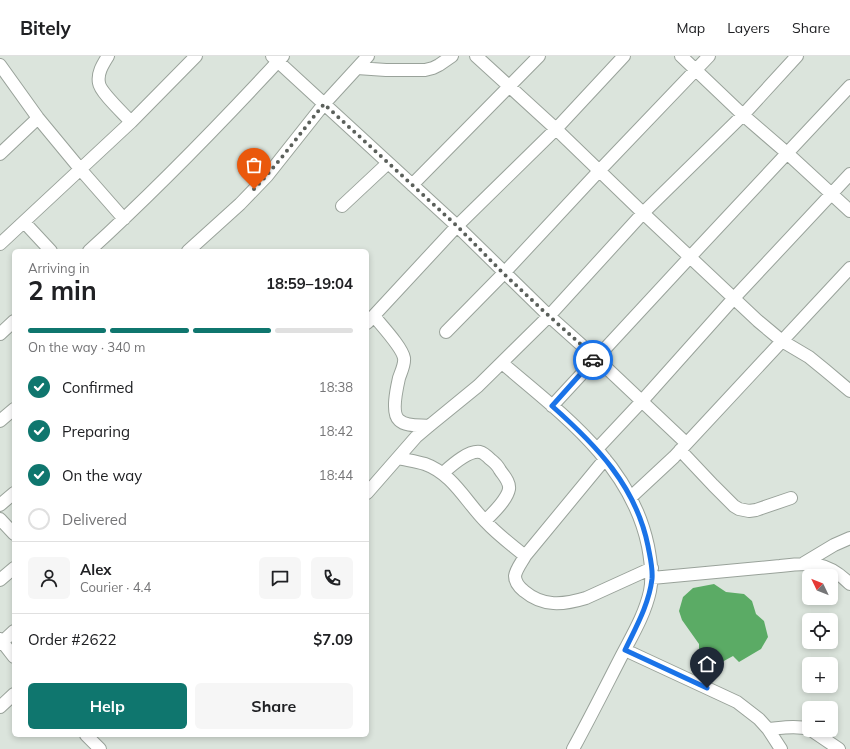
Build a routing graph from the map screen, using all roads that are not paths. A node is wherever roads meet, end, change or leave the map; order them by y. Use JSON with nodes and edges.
{"nodes":[{"id":1,"x":108,"y":56,"type":"edge"},
{"id":2,"x":196,"y":56,"type":"edge"},
{"id":3,"x":368,"y":56,"type":"edge"},
{"id":4,"x":452,"y":56,"type":"edge"},
{"id":5,"x":476,"y":56,"type":"edge"},
{"id":6,"x":539,"y":56,"type":"edge"},
{"id":7,"x":624,"y":56,"type":"edge"},
{"id":8,"x":681,"y":56,"type":"edge"},
{"id":9,"x":709,"y":56,"type":"edge"},
{"id":10,"x":797,"y":56,"type":"edge"},
{"id":11,"x":277,"y":58,"type":"edge"},
{"id":12,"x":0,"y":65,"type":"edge"},
{"id":13,"x":357,"y":68,"type":"junction"},
{"id":14,"x":695,"y":70,"type":"junction"},
{"id":15,"x":509,"y":86,"type":"junction"},
{"id":16,"x":850,"y":86,"type":"edge"},
{"id":17,"x":324,"y":104,"type":"junction"},
{"id":18,"x":743,"y":115,"type":"junction"},
{"id":19,"x":38,"y":118,"type":"junction"},
{"id":20,"x":131,"y":122,"type":"junction"},
{"id":21,"x":556,"y":129,"type":"junction"},
{"id":22,"x":787,"y":153,"type":"junction"},
{"id":23,"x":0,"y":154,"type":"edge"},
{"id":24,"x":388,"y":162,"type":"junction"},
{"id":25,"x":81,"y":170,"type":"junction"},
{"id":26,"x":599,"y":171,"type":"junction"},
{"id":27,"x":850,"y":174,"type":"edge"},
{"id":28,"x":412,"y":185,"type":"junction"},
{"id":29,"x":831,"y":194,"type":"junction"},
{"id":30,"x":342,"y":206,"type":"dead end"},
{"id":31,"x":850,"y":211,"type":"edge"},
{"id":32,"x":643,"y":213,"type":"junction"},
{"id":33,"x":124,"y":219,"type":"junction"},
{"id":34,"x":24,"y":222,"type":"junction"},
{"id":35,"x":457,"y":226,"type":"junction"},
{"id":36,"x":0,"y":244,"type":"edge"},
{"id":37,"x":49,"y":249,"type":"edge"},
{"id":38,"x":91,"y":249,"type":"edge"},
{"id":39,"x":190,"y":249,"type":"edge"},
{"id":40,"x":690,"y":256,"type":"junction"},
{"id":41,"x":850,"y":268,"type":"edge"},
{"id":42,"x":504,"y":274,"type":"junction"},
{"id":43,"x":734,"y":298,"type":"junction"},
{"id":44,"x":549,"y":316,"type":"junction"},
{"id":45,"x":370,"y":320,"type":"edge"},
{"id":46,"x":12,"y":323,"type":"edge"},
{"id":47,"x":446,"y":332,"type":"dead end"},
{"id":48,"x":0,"y":334,"type":"edge"},
{"id":49,"x":782,"y":341,"type":"junction"},
{"id":50,"x":596,"y":358,"type":"junction"},
{"id":51,"x":502,"y":363,"type":"junction"},
{"id":52,"x":850,"y":391,"type":"edge"},
{"id":53,"x":642,"y":401,"type":"junction"},
{"id":54,"x":552,"y":406,"type":"junction"},
{"id":55,"x":12,"y":411,"type":"edge"},
{"id":56,"x":0,"y":422,"type":"edge"},
{"id":57,"x":429,"y":426,"type":"junction"},
{"id":58,"x":683,"y":447,"type":"junction"},
{"id":59,"x":596,"y":449,"type":"junction"},
{"id":60,"x":398,"y":458,"type":"junction"},
{"id":61,"x":605,"y":459,"type":"junction"},
{"id":62,"x":443,"y":473,"type":"junction"},
{"id":63,"x":369,"y":491,"type":"edge"},
{"id":64,"x":12,"y":495,"type":"edge"},
{"id":65,"x":631,"y":496,"type":"junction"},
{"id":66,"x":791,"y":498,"type":"dead end"},
{"id":67,"x":0,"y":505,"type":"edge"},
{"id":68,"x":0,"y":519,"type":"edge"},
{"id":69,"x":485,"y":521,"type":"junction"},
{"id":70,"x":12,"y":532,"type":"edge"},
{"id":71,"x":850,"y":538,"type":"edge"},
{"id":72,"x":525,"y":556,"type":"junction"},
{"id":73,"x":804,"y":564,"type":"junction"},
{"id":74,"x":12,"y":570,"type":"edge"},
{"id":75,"x":652,"y":573,"type":"junction"},
{"id":76,"x":0,"y":580,"type":"edge"},
{"id":77,"x":850,"y":584,"type":"edge"},
{"id":78,"x":12,"y":633,"type":"edge"},
{"id":79,"x":1,"y":642,"type":"edge"},
{"id":80,"x":625,"y":650,"type":"junction"},
{"id":81,"x":12,"y":655,"type":"edge"},
{"id":82,"x":12,"y":696,"type":"edge"},
{"id":83,"x":0,"y":707,"type":"edge"},
{"id":84,"x":802,"y":727,"type":"edge"},
{"id":85,"x":768,"y":729,"type":"junction"},
{"id":86,"x":88,"y":737,"type":"edge"},
{"id":87,"x":821,"y":737,"type":"edge"},
{"id":88,"x":100,"y":749,"type":"edge"},
{"id":89,"x":573,"y":749,"type":"edge"},
{"id":90,"x":781,"y":749,"type":"edge"},
{"id":91,"x":839,"y":749,"type":"edge"}],
"edges":[{"from":1,"to":20,"type":"street"},
{"from":2,"to":20,"type":"street"},
{"from":3,"to":13,"type":"street"},
{"from":4,"to":13,"type":"street"},
{"from":5,"to":15,"type":"street"},
{"from":6,"to":15,"type":"street"},
{"from":7,"to":21,"type":"street"},
{"from":8,"to":14,"type":"street"},
{"from":9,"to":14,"type":"street"},
{"from":10,"to":18,"type":"street"},
{"from":11,"to":17,"type":"street"},
{"from":11,"to":33,"type":"street"},
{"from":12,"to":19,"type":"street"},
{"from":13,"to":17,"type":"street"},
{"from":14,"to":18,"type":"street"},
{"from":14,"to":26,"type":"street"},
{"from":15,"to":21,"type":"street"},
{"from":15,"to":28,"type":"street"},
{"from":16,"to":22,"type":"street"},
{"from":17,"to":24,"type":"street"},
{"from":17,"to":39,"type":"street"},
{"from":18,"to":22,"type":"street"},
{"from":18,"to":32,"type":"street"},
{"from":19,"to":23,"type":"street"},
{"from":19,"to":25,"type":"street"},
{"from":20,"to":25,"type":"street"},
{"from":21,"to":26,"type":"street"},
{"from":21,"to":35,"type":"street"},
{"from":22,"to":29,"type":"street"},
{"from":22,"to":40,"type":"street"},
{"from":24,"to":28,"type":"street"},
{"from":24,"to":30,"type":"street"},
{"from":25,"to":33,"type":"street"},
{"from":25,"to":34,"type":"street"},
{"from":26,"to":32,"type":"street"},
{"from":26,"to":42,"type":"street"},
{"from":27,"to":29,"type":"street"},
{"from":28,"to":35,"type":"street"},
{"from":29,"to":31,"type":"street"},
{"from":29,"to":43,"type":"street"},
{"from":32,"to":40,"type":"street"},
{"from":32,"to":44,"type":"street"},
{"from":33,"to":38,"type":"street"},
{"from":34,"to":36,"type":"street"},
{"from":34,"to":37,"type":"street"},
{"from":35,"to":42,"type":"street"},
{"from":35,"to":45,"type":"street"},
{"from":40,"to":43,"type":"street"},
{"from":40,"to":50,"type":"street"},
{"from":41,"to":49,"type":"street"},
{"from":42,"to":44,"type":"street"},
{"from":42,"to":47,"type":"street"},
{"from":43,"to":49,"type":"street"},
{"from":43,"to":53,"type":"street"},
{"from":44,"to":50,"type":"street"},
{"from":44,"to":51,"type":"street"},
{"from":45,"to":57,"type":"street"},
{"from":46,"to":48,"type":"street"},
{"from":49,"to":52,"type":"street"},
{"from":49,"to":58,"type":"street"},
{"from":50,"to":53,"type":"street"},
{"from":50,"to":54,"type":"street"},
{"from":51,"to":54,"type":"street"},
{"from":51,"to":57,"type":"street"},
{"from":53,"to":58,"type":"street"},
{"from":53,"to":59,"type":"street"},
{"from":54,"to":59,"type":"street"},
{"from":55,"to":56,"type":"street"},
{"from":57,"to":60,"type":"street"},
{"from":58,"to":65,"type":"street"},
{"from":58,"to":66,"type":"street"},
{"from":59,"to":61,"type":"street"},
{"from":60,"to":62,"type":"street"},
{"from":60,"to":63,"type":"street"},
{"from":61,"to":65,"type":"street"},
{"from":61,"to":72,"type":"street"},
{"from":62,"to":69,"type":"street"},
{"from":62,"to":69,"type":"street"},
{"from":64,"to":67,"type":"street"},
{"from":65,"to":75,"type":"street"},
{"from":68,"to":70,"type":"street"},
{"from":69,"to":72,"type":"street"},
{"from":71,"to":73,"type":"street"},
{"from":72,"to":75,"type":"street"},
{"from":73,"to":75,"type":"street"},
{"from":73,"to":77,"type":"street"},
{"from":74,"to":76,"type":"street"},
{"from":75,"to":80,"type":"street"},
{"from":78,"to":79,"type":"street"},
{"from":79,"to":81,"type":"street"},
{"from":80,"to":85,"type":"street"},
{"from":80,"to":89,"type":"street"},
{"from":82,"to":83,"type":"street"},
{"from":84,"to":85,"type":"street"},
{"from":85,"to":90,"type":"street"},
{"from":86,"to":88,"type":"street"},
{"from":87,"to":91,"type":"street"}]}
